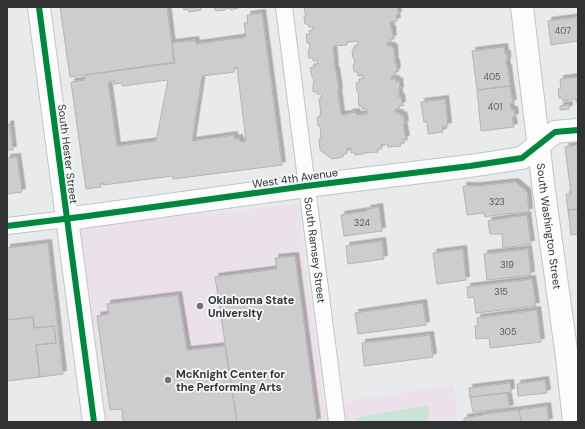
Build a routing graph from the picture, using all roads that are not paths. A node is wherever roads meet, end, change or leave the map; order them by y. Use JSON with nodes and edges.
{"nodes":[{"id":1,"x":39,"y":7,"type":"edge"},
{"id":2,"x":284,"y":7,"type":"edge"},
{"id":3,"x":522,"y":7,"type":"edge"},
{"id":4,"x":578,"y":130,"type":"edge"},
{"id":5,"x":538,"y":146,"type":"junction"},
{"id":6,"x":306,"y":186,"type":"junction"},
{"id":7,"x":67,"y":219,"type":"junction"},
{"id":8,"x":7,"y":226,"type":"edge"},
{"id":9,"x":573,"y":362,"type":"edge"},
{"id":10,"x":94,"y":422,"type":"edge"},
{"id":11,"x":337,"y":422,"type":"edge"},
{"id":12,"x":574,"y":422,"type":"edge"}],
"edges":[{"from":1,"to":7,"type":"street","name":"South Hester Street"},
{"from":2,"to":6,"type":"street","name":"South Ramsey Street"},
{"from":3,"to":5,"type":"street","name":"South Washington Street"},
{"from":4,"to":5,"type":"street","name":"West 4th Avenue"},
{"from":5,"to":6,"type":"street","name":"West 4th Avenue"},
{"from":5,"to":9,"type":"street","name":"South Washington Street"},
{"from":6,"to":7,"type":"street","name":"West 4th Avenue"},
{"from":6,"to":11,"type":"street","name":"South Ramsey Street"},
{"from":7,"to":8,"type":"street","name":"West 4th Avenue"},
{"from":7,"to":10,"type":"street","name":"South Hester Street"},
{"from":9,"to":12,"type":"street","name":"South Washington Street"}]}
